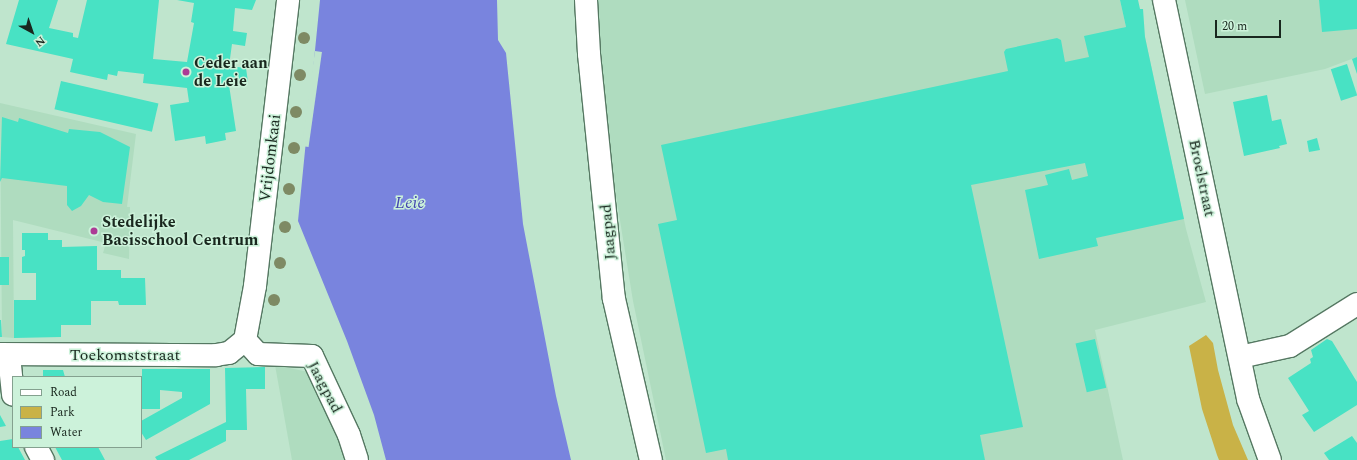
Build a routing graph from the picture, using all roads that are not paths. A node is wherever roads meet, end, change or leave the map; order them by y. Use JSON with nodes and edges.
{"nodes":[{"id":1,"x":288,"y":0,"type":"edge"},
{"id":2,"x":586,"y":0,"type":"edge"},
{"id":3,"x":1164,"y":0,"type":"edge"},
{"id":4,"x":1357,"y":304,"type":"edge"},
{"id":5,"x":245,"y":340,"type":"junction"},
{"id":6,"x":4,"y":355,"type":"edge"},
{"id":7,"x":1240,"y":357,"type":"junction"},
{"id":8,"x":12,"y":391,"type":"edge"},
{"id":9,"x":37,"y":448,"type":"edge"},
{"id":10,"x":43,"y":460,"type":"edge"},
{"id":11,"x":357,"y":460,"type":"edge"},
{"id":12,"x":651,"y":460,"type":"edge"},
{"id":13,"x":1270,"y":460,"type":"edge"}],
"edges":[{"from":1,"to":5,"type":"street","name":"Vrijdomkaai"},
{"from":2,"to":12,"type":"street","name":"Jaagpad"},
{"from":3,"to":7,"type":"street","name":"Broelstraat"},
{"from":4,"to":7,"type":"street"},
{"from":5,"to":6,"type":"street","name":"Toekomststraat"},
{"from":5,"to":11,"type":"street","name":"Jaagpad"},
{"from":6,"to":8,"type":"street"},
{"from":7,"to":13,"type":"street","name":"Broelstraat"},
{"from":9,"to":10,"type":"street"}]}
